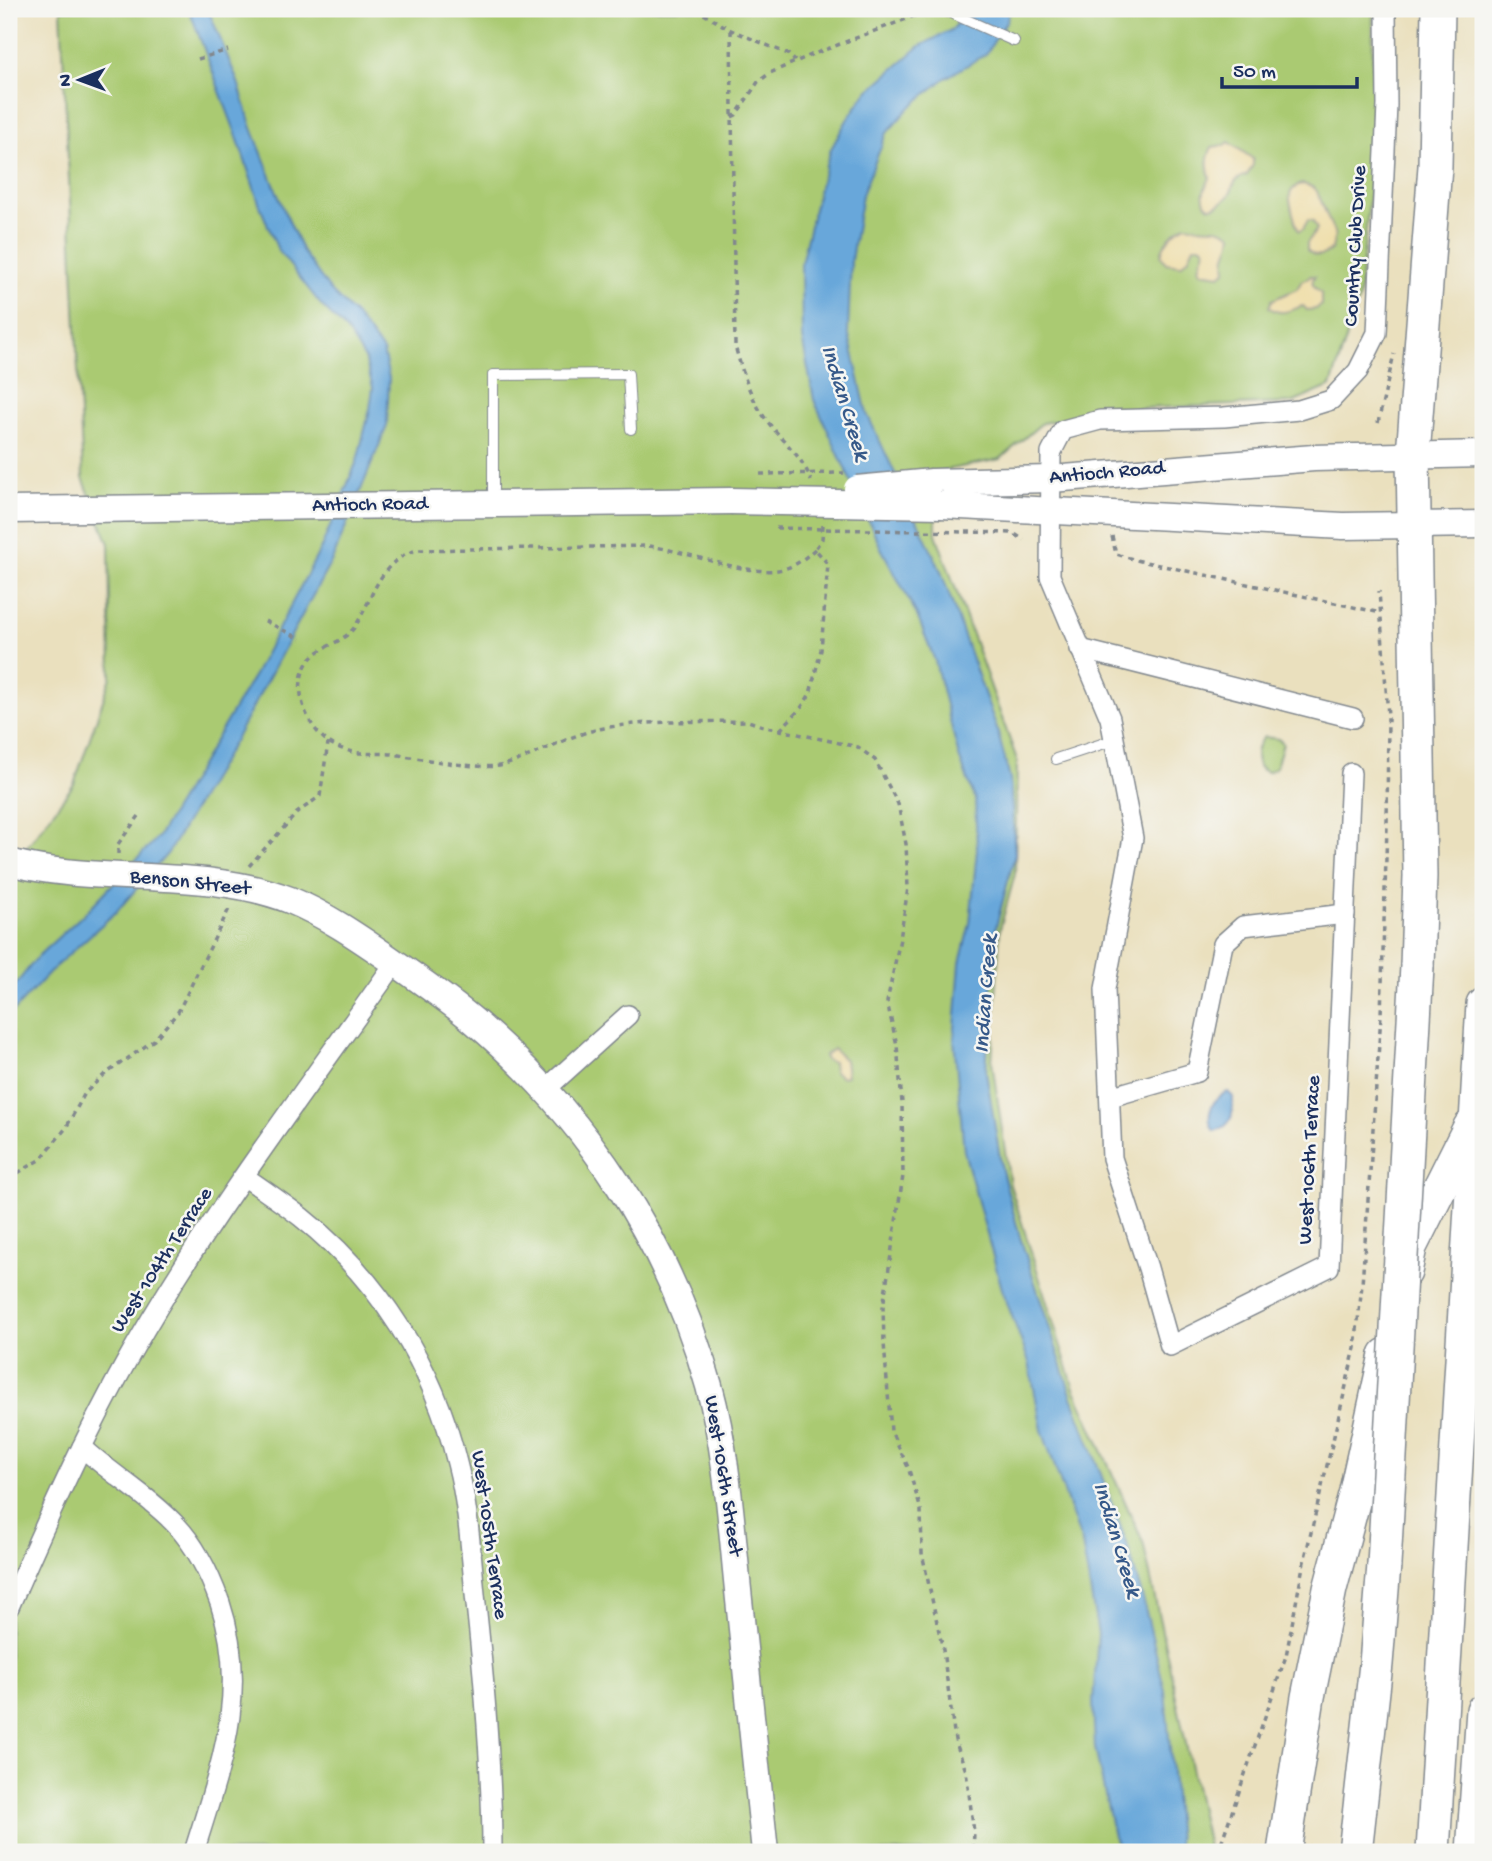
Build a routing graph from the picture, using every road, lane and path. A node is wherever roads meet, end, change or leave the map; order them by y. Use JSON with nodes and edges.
{"nodes":[{"id":1,"x":695,"y":9,"type":"edge"},
{"id":2,"x":934,"y":9,"type":"edge"},
{"id":3,"x":942,"y":9,"type":"edge"},
{"id":4,"x":1385,"y":9,"type":"edge"},
{"id":5,"x":1438,"y":9,"type":"edge"},
{"id":6,"x":731,"y":30,"type":"junction"},
{"id":7,"x":1014,"y":41,"type":"dead end"},
{"id":8,"x":228,"y":50,"type":"dead end"},
{"id":9,"x":198,"y":59,"type":"dead end"},
{"id":10,"x":795,"y":61,"type":"junction"},
{"id":11,"x":732,"y":117,"type":"junction"},
{"id":12,"x":631,"y":429,"type":"dead end"},
{"id":13,"x":1472,"y":454,"type":"edge"},
{"id":14,"x":1413,"y":455,"type":"junction"},
{"id":15,"x":808,"y":470,"type":"dead end"},
{"id":16,"x":853,"y":473,"type":"dead end"},
{"id":17,"x":760,"y":474,"type":"dead end"},
{"id":18,"x":1051,"y":480,"type":"junction"},
{"id":19,"x":494,"y":490,"type":"dead end"},
{"id":20,"x":937,"y":493,"type":"junction"},
{"id":21,"x":9,"y":510,"type":"edge"},
{"id":22,"x":1050,"y":510,"type":"junction"},
{"id":23,"x":1472,"y":524,"type":"edge"},
{"id":24,"x":1413,"y":525,"type":"junction"},
{"id":25,"x":776,"y":528,"type":"dead end"},
{"id":26,"x":824,"y":529,"type":"junction"},
{"id":27,"x":1112,"y":534,"type":"dead end"},
{"id":28,"x":1024,"y":541,"type":"dead end"},
{"id":29,"x":815,"y":549,"type":"junction"},
{"id":30,"x":1382,"y":613,"type":"dead end"},
{"id":31,"x":265,"y":621,"type":"dead end"},
{"id":32,"x":301,"y":639,"type":"dead end"},
{"id":33,"x":1080,"y":649,"type":"junction"},
{"id":34,"x":1353,"y":718,"type":"dead end"},
{"id":35,"x":780,"y":730,"type":"junction"},
{"id":36,"x":1114,"y":740,"type":"junction"},
{"id":37,"x":328,"y":742,"type":"junction"},
{"id":38,"x":1056,"y":760,"type":"dead end"},
{"id":39,"x":1351,"y":773,"type":"dead end"},
{"id":40,"x":9,"y":862,"type":"edge"},
{"id":41,"x":238,"y":887,"type":"junction"},
{"id":42,"x":1345,"y":914,"type":"junction"},
{"id":43,"x":395,"y":963,"type":"junction"},
{"id":44,"x":1483,"y":1004,"type":"edge"},
{"id":45,"x":628,"y":1015,"type":"dead end"},
{"id":46,"x":546,"y":1089,"type":"junction"},
{"id":47,"x":1110,"y":1097,"type":"junction"},
{"id":48,"x":1477,"y":1112,"type":"junction"},
{"id":49,"x":245,"y":1177,"type":"junction"},
{"id":50,"x":9,"y":1178,"type":"edge"},
{"id":51,"x":82,"y":1447,"type":"junction"},
{"id":52,"x":9,"y":1607,"type":"edge"},
{"id":53,"x":1483,"y":1710,"type":"edge"},
{"id":54,"x":194,"y":1852,"type":"edge"},
{"id":55,"x":492,"y":1852,"type":"edge"},
{"id":56,"x":765,"y":1852,"type":"edge"},
{"id":57,"x":973,"y":1852,"type":"edge"},
{"id":58,"x":1284,"y":1852,"type":"edge"},
{"id":59,"x":1354,"y":1852,"type":"edge"},
{"id":60,"x":1433,"y":1852,"type":"edge"},
{"id":61,"x":1473,"y":1852,"type":"edge"}],
"edges":[{"from":1,"to":6,"type":"path"},
{"from":2,"to":10,"type":"path"},
{"from":3,"to":7,"type":"lane"},
{"from":4,"to":18,"type":"street","name":"Country Club Drive"},
{"from":5,"to":14,"type":"highway"},
{"from":6,"to":10,"type":"path"},
{"from":6,"to":11,"type":"path"},
{"from":8,"to":9,"type":"path"},
{"from":10,"to":11,"type":"path"},
{"from":11,"to":15,"type":"path"},
{"from":12,"to":19,"type":"lane"},
{"from":13,"to":14,"type":"main road","name":"Antioch Road"},
{"from":14,"to":18,"type":"main road","name":"Antioch Road"},
{"from":14,"to":24,"type":"highway"},
{"from":16,"to":17,"type":"path","bridge":true},
{"from":18,"to":20,"type":"main road","name":"Antioch Road"},
{"from":18,"to":22,"type":"street","name":"West 106th Terrace"},
{"from":20,"to":21,"type":"main road","name":"Antioch Road","bridge":true},
{"from":20,"to":22,"type":"main road","name":"Antioch Road"},
{"from":22,"to":24,"type":"main road","name":"Antioch Road"},
{"from":22,"to":33,"type":"street","name":"West 106th Terrace"},
{"from":23,"to":24,"type":"main road","name":"Antioch Road"},
{"from":24,"to":59,"type":"highway","bridge":true},
{"from":25,"to":26,"type":"path"},
{"from":26,"to":28,"type":"path"},
{"from":26,"to":29,"type":"path"},
{"from":27,"to":30,"type":"path"},
{"from":29,"to":35,"type":"path"},
{"from":29,"to":37,"type":"path"},
{"from":31,"to":32,"type":"path"},
{"from":33,"to":34,"type":"street"},
{"from":33,"to":36,"type":"street","name":"West 106th Terrace"},
{"from":35,"to":37,"type":"path"},
{"from":35,"to":57,"type":"path"},
{"from":36,"to":38,"type":"lane"},
{"from":36,"to":47,"type":"street","name":"West 106th Terrace"},
{"from":37,"to":41,"type":"path"},
{"from":39,"to":42,"type":"street","name":"West 106th Terrace"},
{"from":40,"to":41,"type":"main road","name":"Benson Street"},
{"from":41,"to":43,"type":"main road","name":"Benson Street"},
{"from":41,"to":50,"type":"path"},
{"from":42,"to":47,"type":"street"},
{"from":42,"to":47,"type":"street","name":"West 106th Terrace"},
{"from":43,"to":46,"type":"main road","name":"West 106th Street"},
{"from":43,"to":49,"type":"street","name":"West 104th Terrace"},
{"from":44,"to":48,"type":"highway"},
{"from":45,"to":46,"type":"street"},
{"from":46,"to":56,"type":"main road","name":"West 106th Street"},
{"from":48,"to":58,"type":"highway"},
{"from":48,"to":60,"type":"highway"},
{"from":49,"to":51,"type":"street","name":"West 104th Terrace"},
{"from":49,"to":55,"type":"street","name":"West 105th Terrace"},
{"from":51,"to":52,"type":"street","name":"West 104th Terrace"},
{"from":51,"to":54,"type":"street"},
{"from":53,"to":61,"type":"highway"}]}
